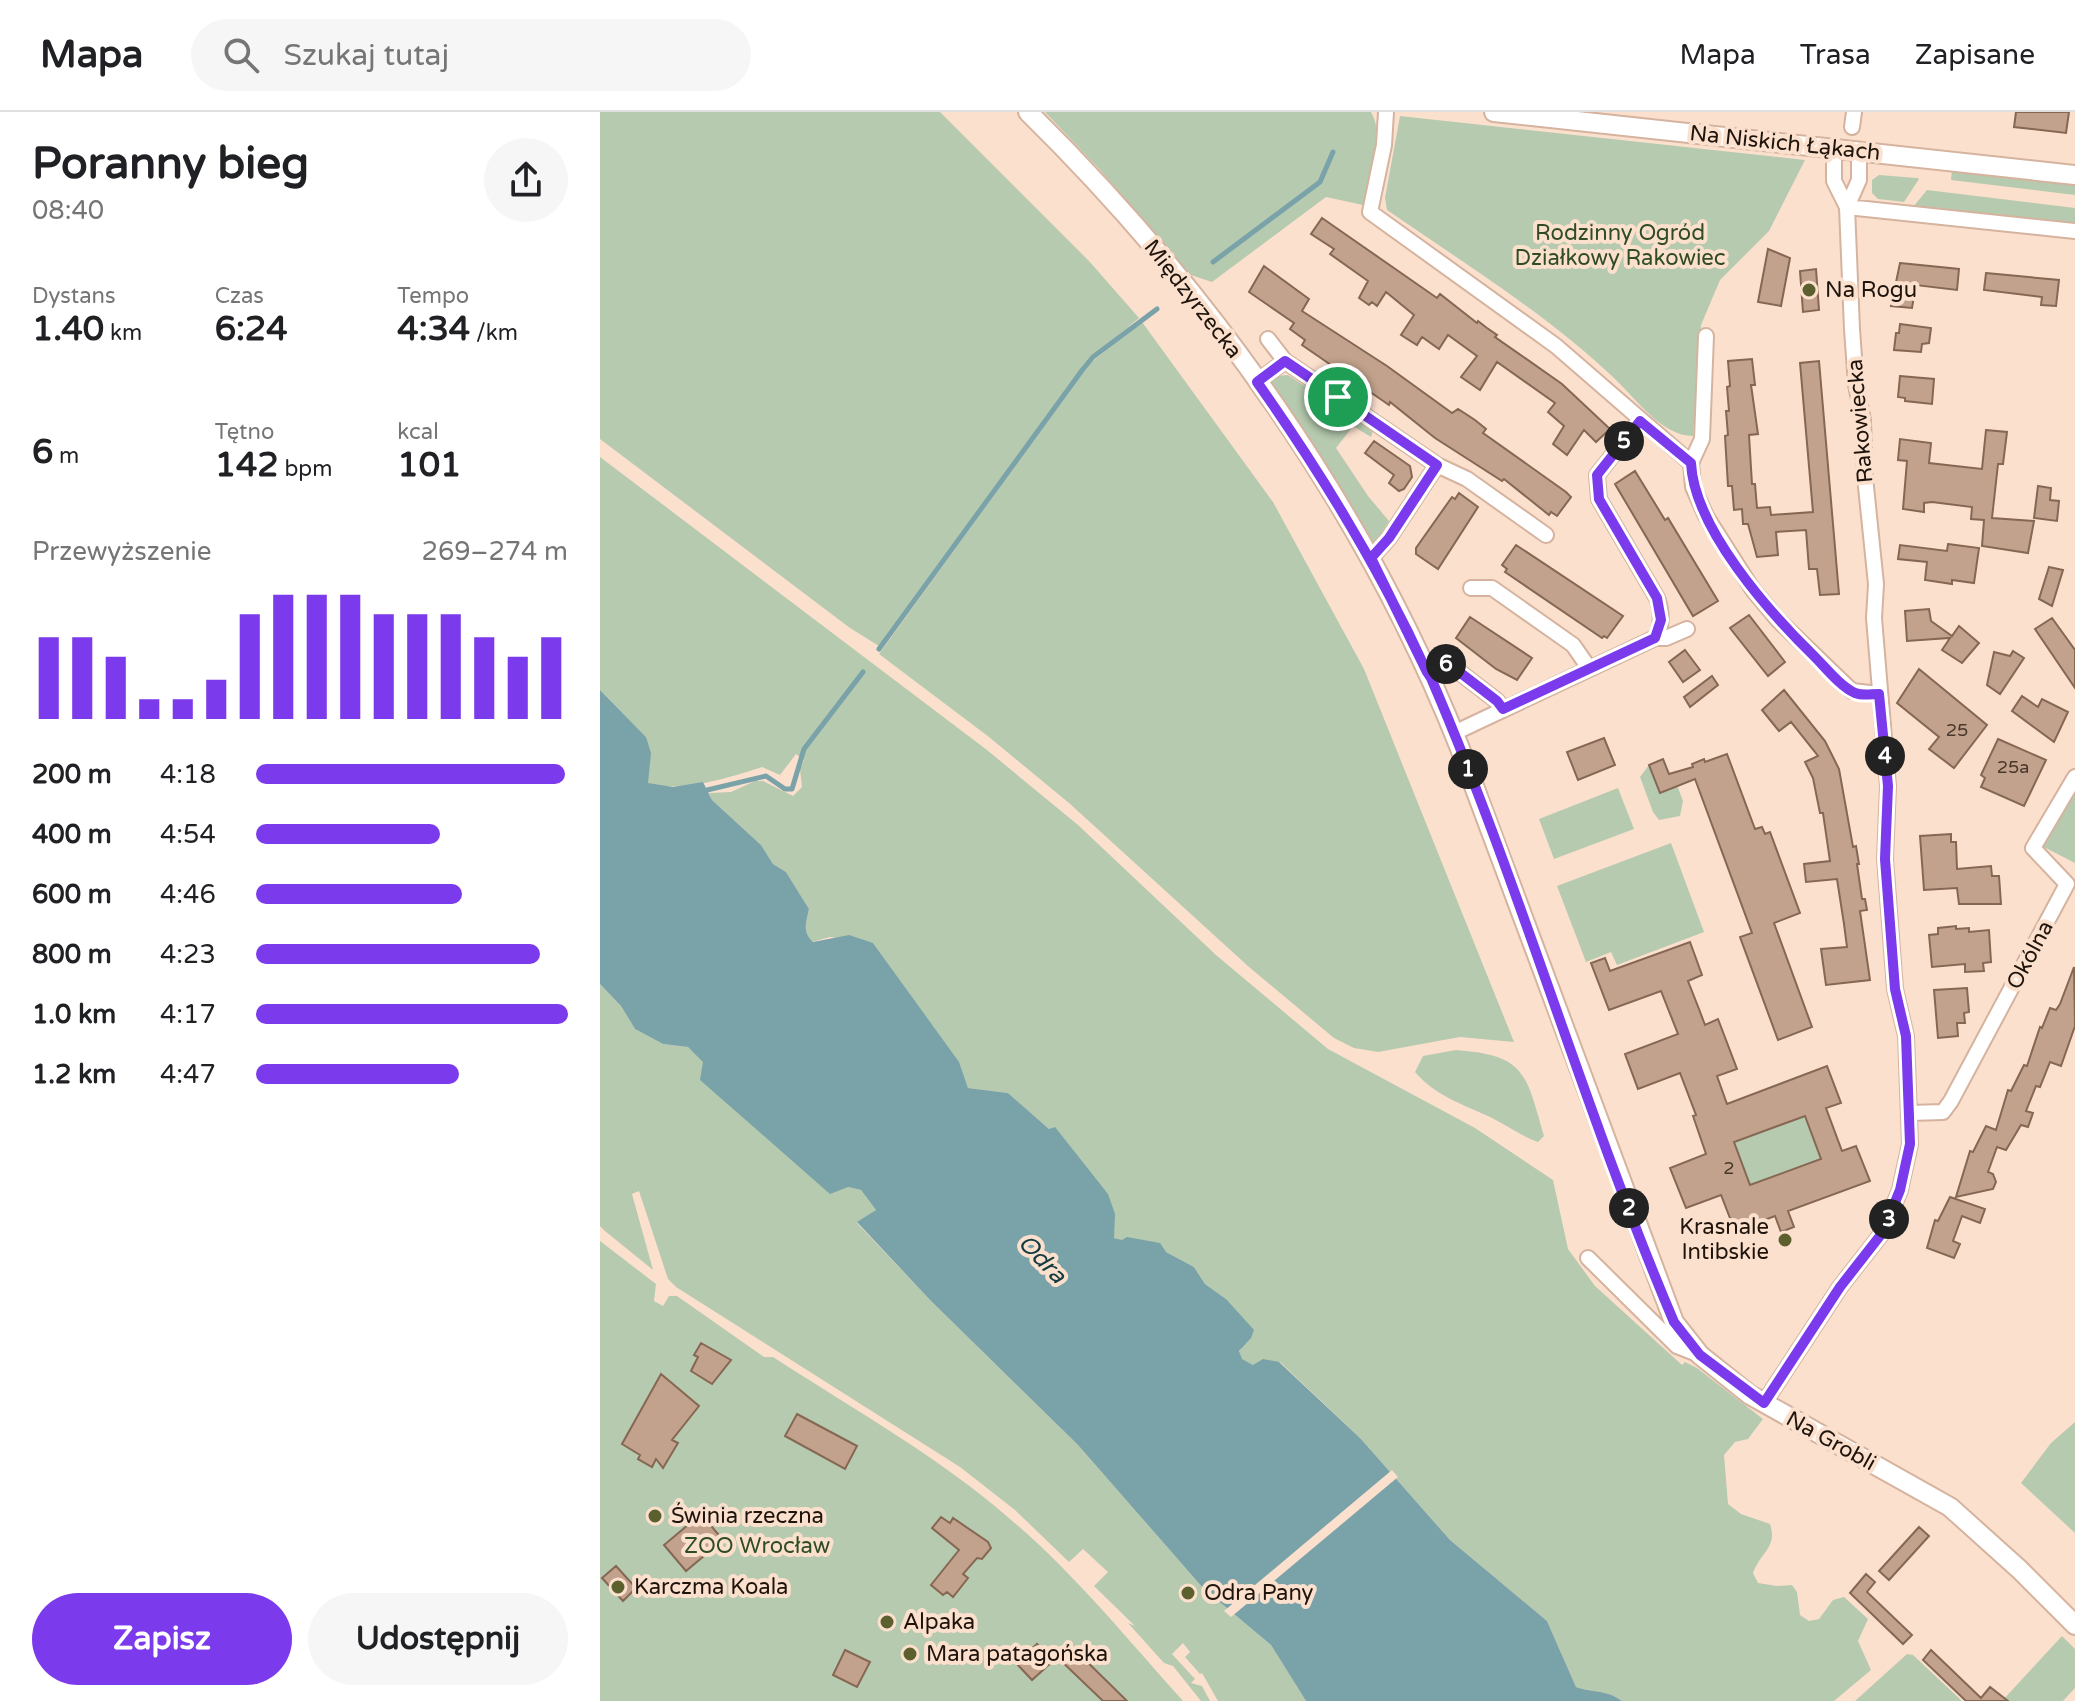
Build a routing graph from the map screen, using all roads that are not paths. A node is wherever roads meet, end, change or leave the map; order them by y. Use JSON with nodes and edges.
{"nodes":[{"id":1,"x":1028,"y":112,"type":"edge"},
{"id":2,"x":1386,"y":112,"type":"edge"},
{"id":3,"x":1494,"y":112,"type":"edge"},
{"id":4,"x":1834,"y":148,"type":"junction"},
{"id":5,"x":1859,"y":151,"type":"junction"},
{"id":6,"x":2075,"y":175,"type":"edge"},
{"id":7,"x":1847,"y":207,"type":"junction"},
{"id":8,"x":2075,"y":231,"type":"edge"},
{"id":9,"x":1706,"y":336,"type":"dead end"},
{"id":10,"x":1268,"y":339,"type":"dead end"},
{"id":11,"x":1285,"y":361,"type":"junction"},
{"id":12,"x":1257,"y":382,"type":"junction"},
{"id":13,"x":1640,"y":421,"type":"junction"},
{"id":14,"x":1691,"y":463,"type":"junction"},
{"id":15,"x":1437,"y":465,"type":"junction"},
{"id":16,"x":1546,"y":535,"type":"dead end"},
{"id":17,"x":1371,"y":558,"type":"junction"},
{"id":18,"x":1471,"y":588,"type":"dead end"},
{"id":19,"x":1687,"y":629,"type":"dead end"},
{"id":20,"x":1655,"y":638,"type":"junction"},
{"id":21,"x":1589,"y":668,"type":"junction"},
{"id":22,"x":1427,"y":672,"type":"junction"},
{"id":23,"x":1879,"y":694,"type":"junction"},
{"id":24,"x":1503,"y":709,"type":"junction"},
{"id":25,"x":1454,"y":733,"type":"junction"},
{"id":26,"x":2075,"y":777,"type":"edge"},
{"id":27,"x":1910,"y":1113,"type":"junction"},
{"id":28,"x":1588,"y":1258,"type":"dead end"},
{"id":29,"x":1700,"y":1355,"type":"junction"},
{"id":30,"x":1764,"y":1403,"type":"junction"},
{"id":31,"x":2075,"y":1625,"type":"edge"}],
"edges":[{"from":1,"to":12,"type":"street","name":"Międzyrzecka"},
{"from":2,"to":13,"type":"street"},
{"from":3,"to":4,"type":"street","name":"Na Niskich Łąkach"},
{"from":4,"to":5,"type":"street","name":"Na Niskich Łąkach"},
{"from":4,"to":7,"type":"street"},
{"from":5,"to":6,"type":"street","name":"Na Niskich Łąkach"},
{"from":5,"to":7,"type":"street","name":"Rakowiecka"},
{"from":7,"to":8,"type":"street"},
{"from":7,"to":23,"type":"street","name":"Rakowiecka"},
{"from":9,"to":14,"type":"street"},
{"from":10,"to":11,"type":"street"},
{"from":11,"to":12,"type":"street"},
{"from":11,"to":15,"type":"street"},
{"from":12,"to":17,"type":"street","name":"Międzyrzecka"},
{"from":13,"to":14,"type":"street"},
{"from":13,"to":20,"type":"street"},
{"from":14,"to":23,"type":"street"},
{"from":15,"to":16,"type":"street"},
{"from":15,"to":17,"type":"street"},
{"from":17,"to":22,"type":"street","name":"Międzyrzecka"},
{"from":18,"to":21,"type":"street"},
{"from":19,"to":20,"type":"street"},
{"from":20,"to":21,"type":"street"},
{"from":21,"to":24,"type":"street"},
{"from":22,"to":24,"type":"street"},
{"from":22,"to":25,"type":"street","name":"Międzyrzecka"},
{"from":23,"to":27,"type":"street","name":"Rakowiecka"},
{"from":24,"to":25,"type":"street"},
{"from":25,"to":29,"type":"street","name":"Międzyrzecka"},
{"from":26,"to":27,"type":"street","name":"Okólna"},
{"from":27,"to":30,"type":"street","name":"Rakowiecka"},
{"from":28,"to":29,"type":"street","name":"Na Grobli"},
{"from":29,"to":30,"type":"street","name":"Na Grobli"},
{"from":30,"to":31,"type":"street","name":"Na Grobli"}]}
